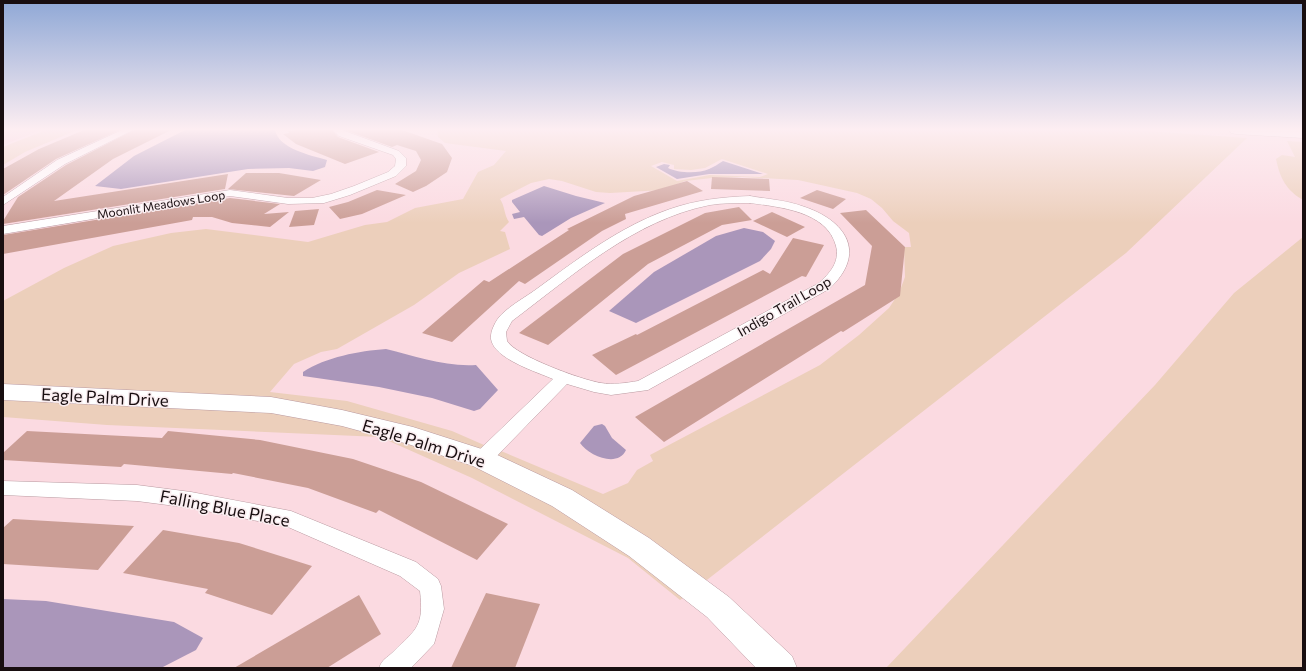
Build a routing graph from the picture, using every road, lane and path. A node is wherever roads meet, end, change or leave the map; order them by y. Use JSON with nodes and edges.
{"nodes":[{"id":1,"x":63,"y":161,"type":"edge"},
{"id":2,"x":402,"y":161,"type":"edge"},
{"id":3,"x":3,"y":202,"type":"edge"},
{"id":4,"x":3,"y":230,"type":"edge"},
{"id":5,"x":564,"y":377,"type":"junction"},
{"id":6,"x":3,"y":392,"type":"edge"},
{"id":7,"x":482,"y":458,"type":"junction"},
{"id":8,"x":3,"y":488,"type":"edge"},
{"id":9,"x":391,"y":668,"type":"edge"},
{"id":10,"x":780,"y":668,"type":"edge"}],
"edges":[{"from":1,"to":3,"type":"street"},
{"from":2,"to":4,"type":"street","name":"Moonlit Meadows Loop"},
{"from":5,"to":5,"type":"street","name":"Indigo Trail Loop"},
{"from":5,"to":7,"type":"street"},
{"from":6,"to":7,"type":"street","name":"Eagle Palm Drive"},
{"from":7,"to":10,"type":"street","name":"Eagle Palm Drive"},
{"from":8,"to":9,"type":"street","name":"Falling Blue Place"}]}
